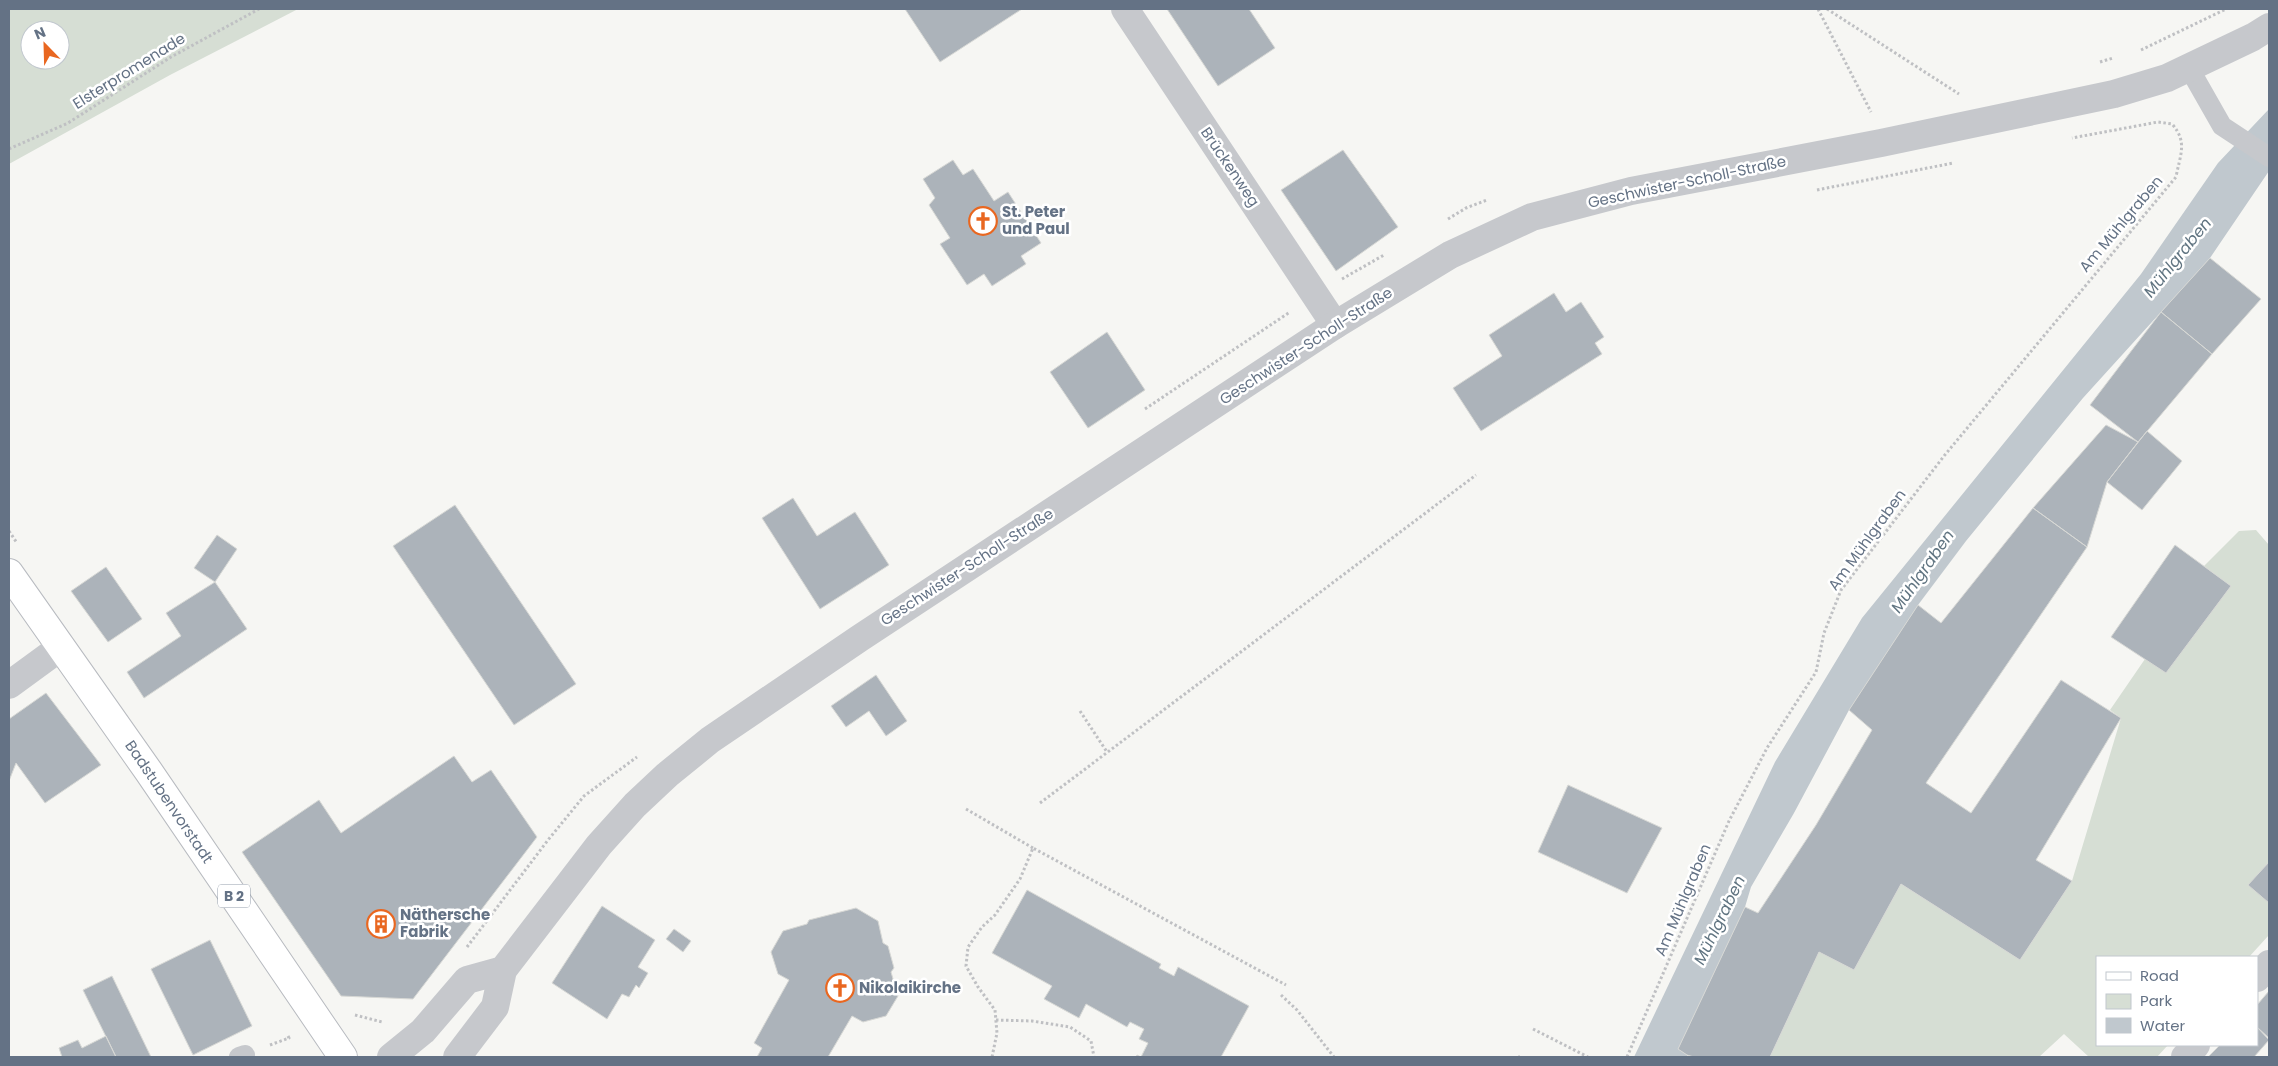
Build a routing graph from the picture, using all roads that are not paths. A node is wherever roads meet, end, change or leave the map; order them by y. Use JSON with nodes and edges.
{"nodes":[{"id":1,"x":1126,"y":9,"type":"edge"},
{"id":2,"x":2269,"y":27,"type":"edge"},
{"id":3,"x":2189,"y":68,"type":"junction"},
{"id":4,"x":2269,"y":157,"type":"edge"},
{"id":5,"x":1335,"y":325,"type":"junction"},
{"id":6,"x":9,"y":573,"type":"edge"},
{"id":7,"x":61,"y":647,"type":"junction"},
{"id":8,"x":9,"y":685,"type":"edge"},
{"id":9,"x":2269,"y":964,"type":"edge"},
{"id":10,"x":502,"y":970,"type":"junction"},
{"id":11,"x":2258,"y":977,"type":"edge"},
{"id":12,"x":2195,"y":1046,"type":"edge"},
{"id":13,"x":343,"y":1057,"type":"edge"},
{"id":14,"x":391,"y":1057,"type":"edge"},
{"id":15,"x":457,"y":1057,"type":"edge"},
{"id":16,"x":2185,"y":1057,"type":"edge"}],
"edges":[{"from":1,"to":5,"type":"street","name":"Brückenweg"},
{"from":2,"to":3,"type":"street","name":"Geschwister-Scholl-Straße"},
{"from":3,"to":4,"type":"lane"},
{"from":3,"to":5,"type":"street","name":"Geschwister-Scholl-Straße"},
{"from":5,"to":10,"type":"street","name":"Geschwister-Scholl-Straße"},
{"from":6,"to":7,"type":"main road","name":"Badstubenvorstadt","number":"B 2"},
{"from":7,"to":8,"type":"street"},
{"from":7,"to":13,"type":"main road","name":"Badstubenvorstadt","number":"B 2"},
{"from":9,"to":11,"type":"street"},
{"from":10,"to":14,"type":"street"},
{"from":10,"to":15,"type":"street","name":"Geschwister-Scholl-Straße"},
{"from":12,"to":16,"type":"street"}]}
